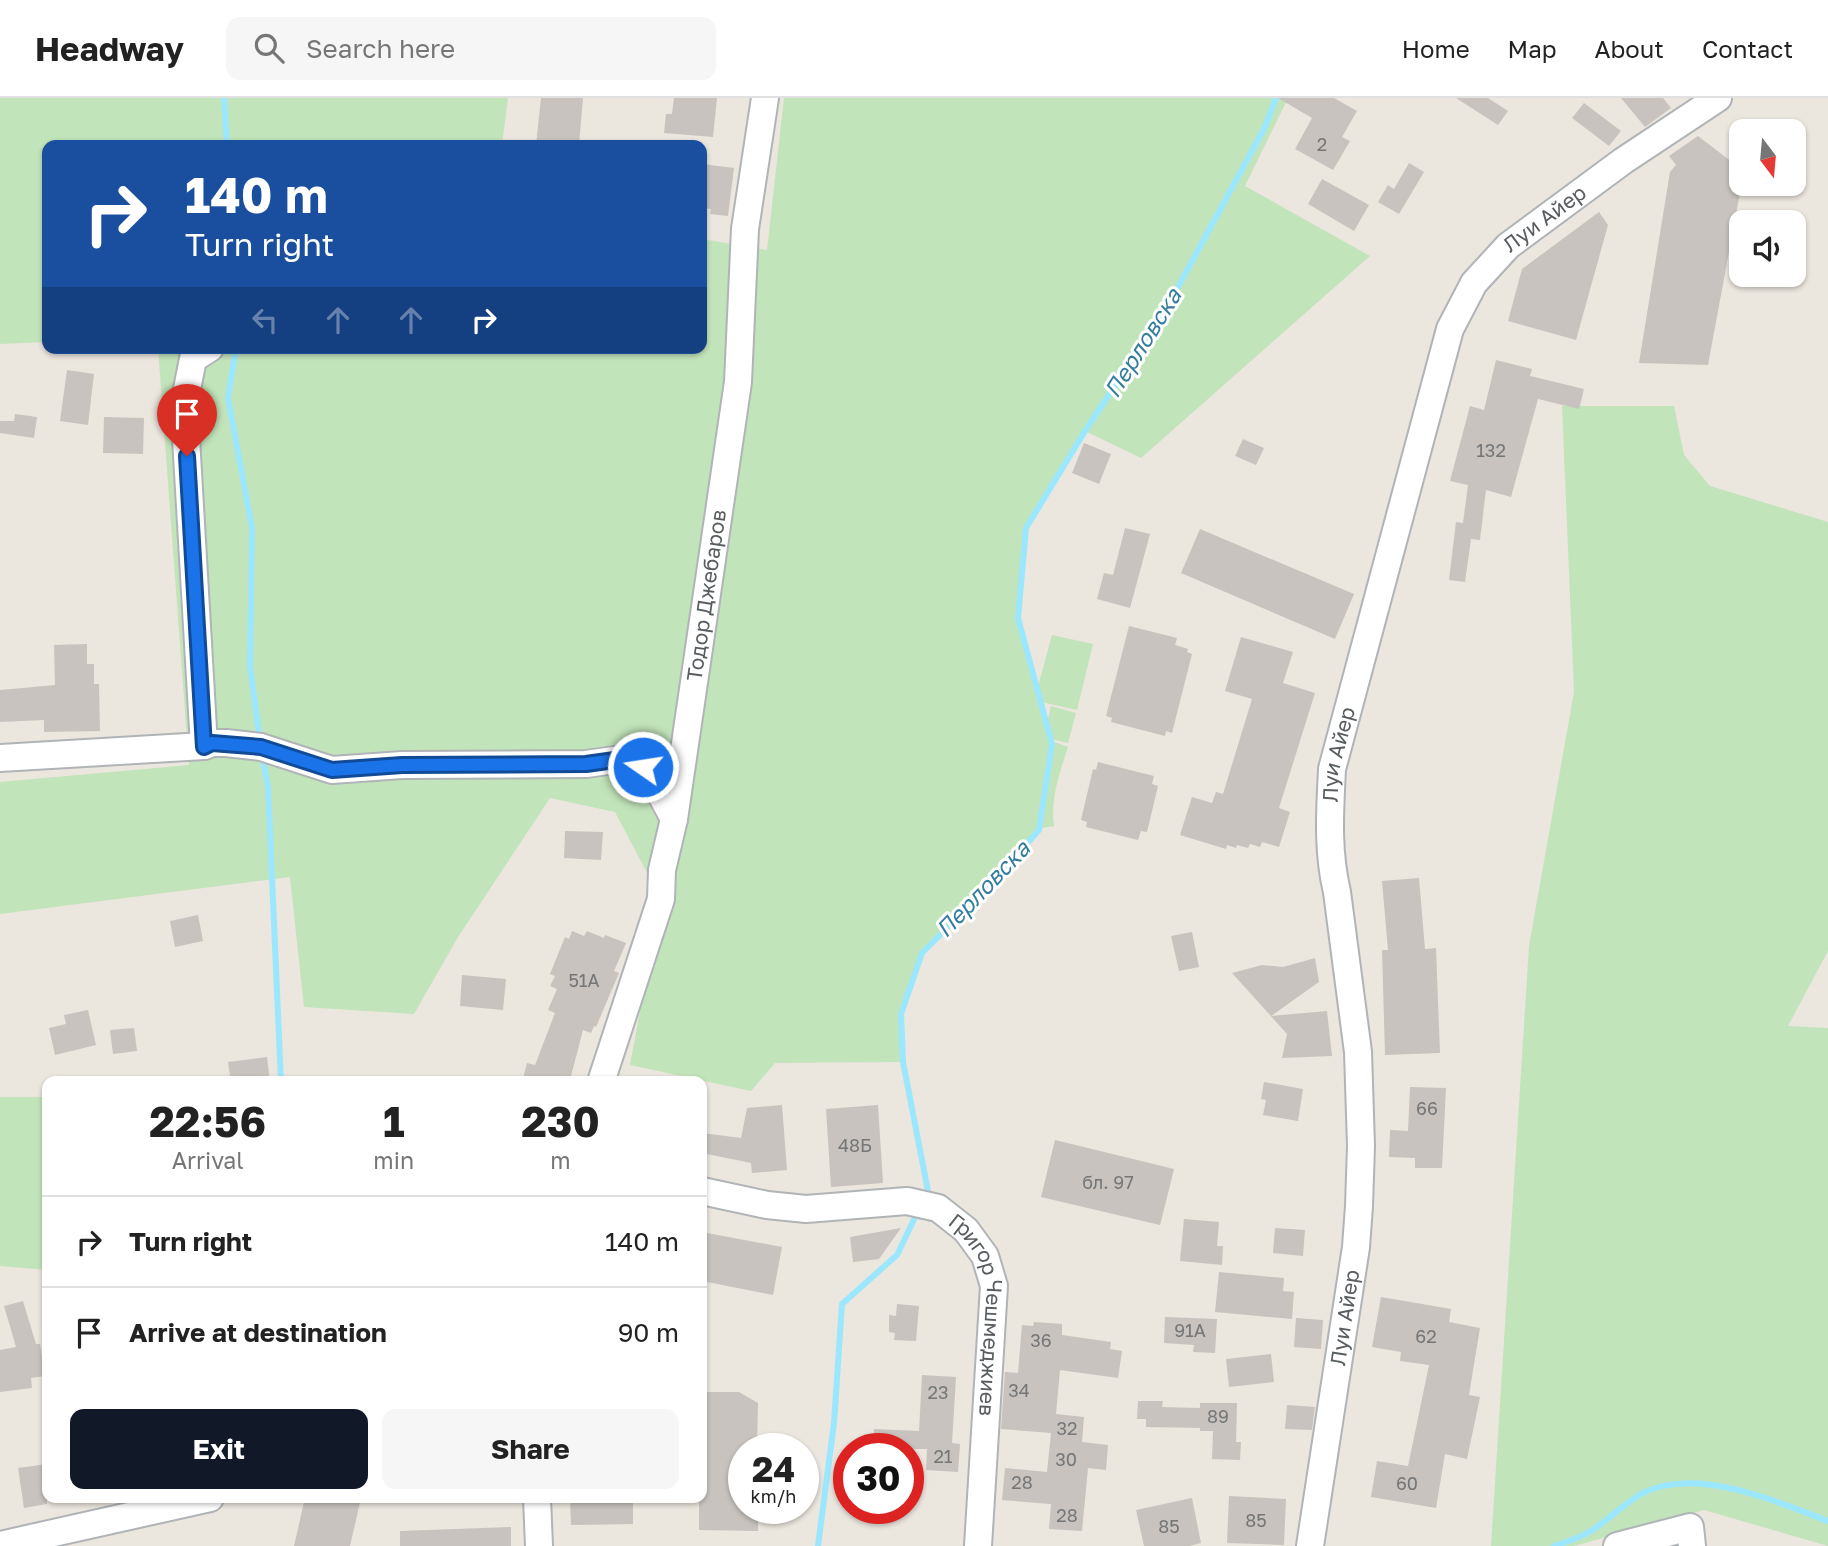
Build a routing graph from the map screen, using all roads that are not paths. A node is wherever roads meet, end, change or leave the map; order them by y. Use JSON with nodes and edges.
{"nodes":[{"id":1,"x":765,"y":98,"type":"edge"},
{"id":2,"x":1718,"y":98,"type":"edge"},
{"id":3,"x":201,"y":354,"type":"edge"},
{"id":4,"x":208,"y":745,"type":"junction"},
{"id":5,"x":0,"y":758,"type":"edge"},
{"id":6,"x":674,"y":819,"type":"junction"},
{"id":7,"x":603,"y":1076,"type":"edge"},
{"id":8,"x":707,"y":1192,"type":"edge"},
{"id":9,"x":188,"y":1503,"type":"edge"},
{"id":10,"x":537,"y":1503,"type":"edge"},
{"id":11,"x":1691,"y":1537,"type":"edge"},
{"id":12,"x":0,"y":1545,"type":"edge"},
{"id":13,"x":539,"y":1546,"type":"edge"},
{"id":14,"x":978,"y":1546,"type":"edge"},
{"id":15,"x":1310,"y":1546,"type":"edge"},
{"id":16,"x":1617,"y":1546,"type":"edge"}],
"edges":[{"from":1,"to":6,"type":"street","name":"Тодор Джебаров"},
{"from":2,"to":15,"type":"street","name":"Луи Айер"},
{"from":3,"to":4,"type":"street"},
{"from":4,"to":5,"type":"street"},
{"from":4,"to":6,"type":"street"},
{"from":6,"to":7,"type":"street","name":"Тодор Джебаров"},
{"from":8,"to":14,"type":"street","name":"Григор Чешмеджиев"},
{"from":9,"to":12,"type":"street"},
{"from":10,"to":13,"type":"street"},
{"from":11,"to":16,"type":"street"}]}
